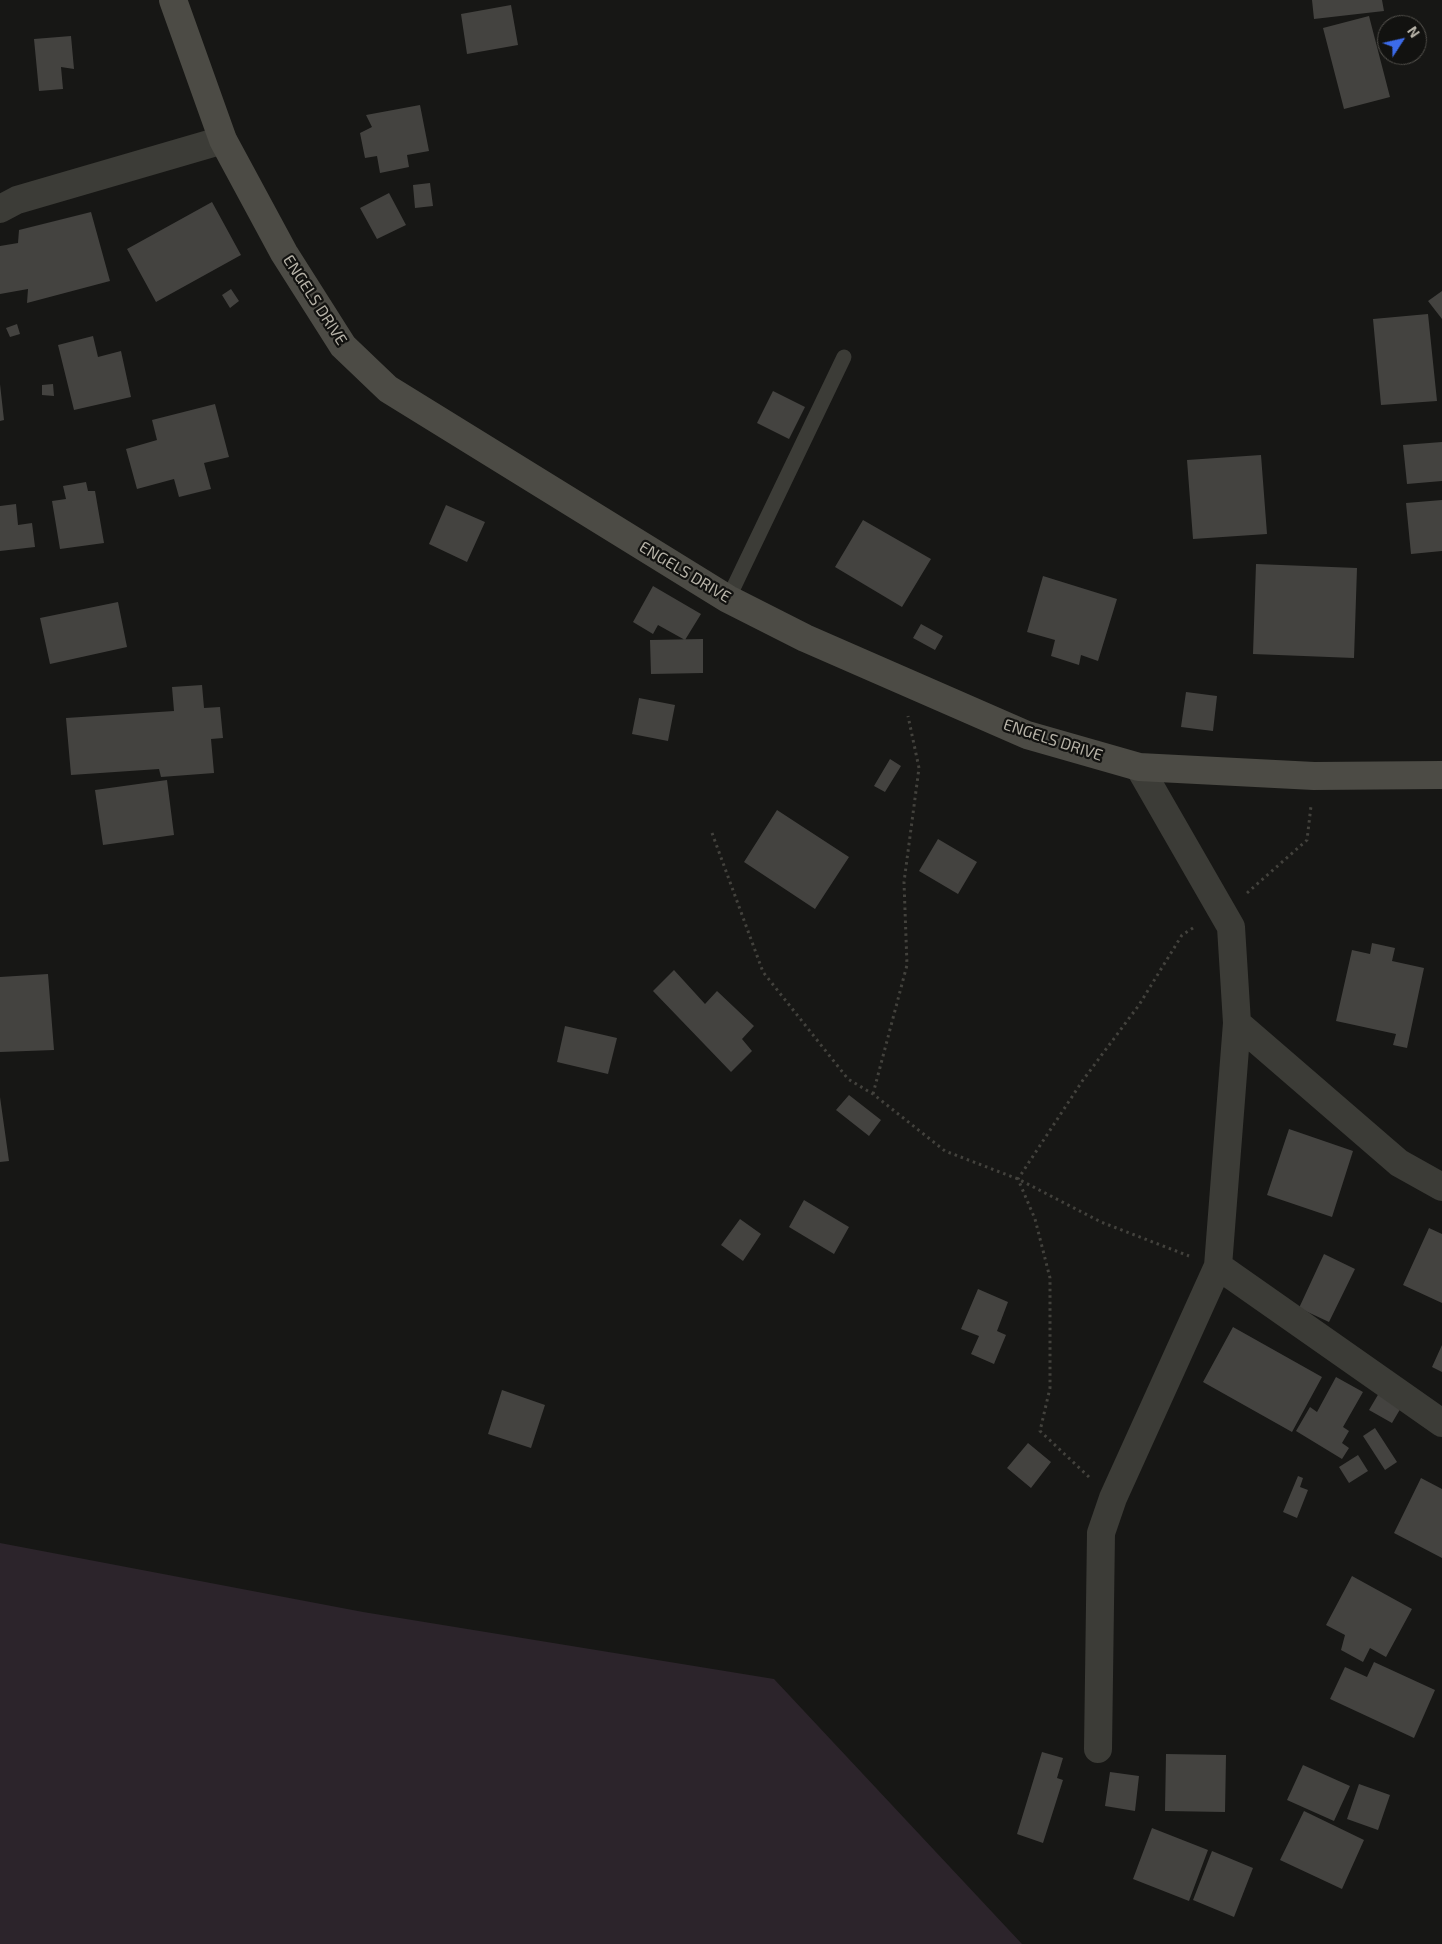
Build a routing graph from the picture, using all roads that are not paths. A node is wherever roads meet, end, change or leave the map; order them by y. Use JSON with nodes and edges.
{"nodes":[{"id":1,"x":173,"y":0,"type":"edge"},
{"id":2,"x":223,"y":140,"type":"junction"},
{"id":3,"x":0,"y":209,"type":"edge"},
{"id":4,"x":844,"y":357,"type":"dead end"},
{"id":5,"x":728,"y":599,"type":"junction"},
{"id":6,"x":1139,"y":767,"type":"junction"},
{"id":7,"x":1442,"y":775,"type":"edge"},
{"id":8,"x":1238,"y":1023,"type":"junction"},
{"id":9,"x":1442,"y":1187,"type":"edge"},
{"id":10,"x":1218,"y":1266,"type":"junction"},
{"id":11,"x":1442,"y":1422,"type":"edge"},
{"id":12,"x":1098,"y":1749,"type":"dead end"}],
"edges":[{"from":1,"to":2,"type":"street","name":"ENGELS DRIVE"},
{"from":2,"to":3,"type":"street"},
{"from":2,"to":5,"type":"street","name":"ENGELS DRIVE"},
{"from":4,"to":5,"type":"lane"},
{"from":5,"to":6,"type":"street","name":"ENGELS DRIVE"},
{"from":6,"to":7,"type":"street","name":"ENGELS DRIVE"},
{"from":6,"to":8,"type":"street"},
{"from":8,"to":9,"type":"street"},
{"from":8,"to":10,"type":"street"},
{"from":10,"to":11,"type":"street"},
{"from":10,"to":12,"type":"street"}]}
